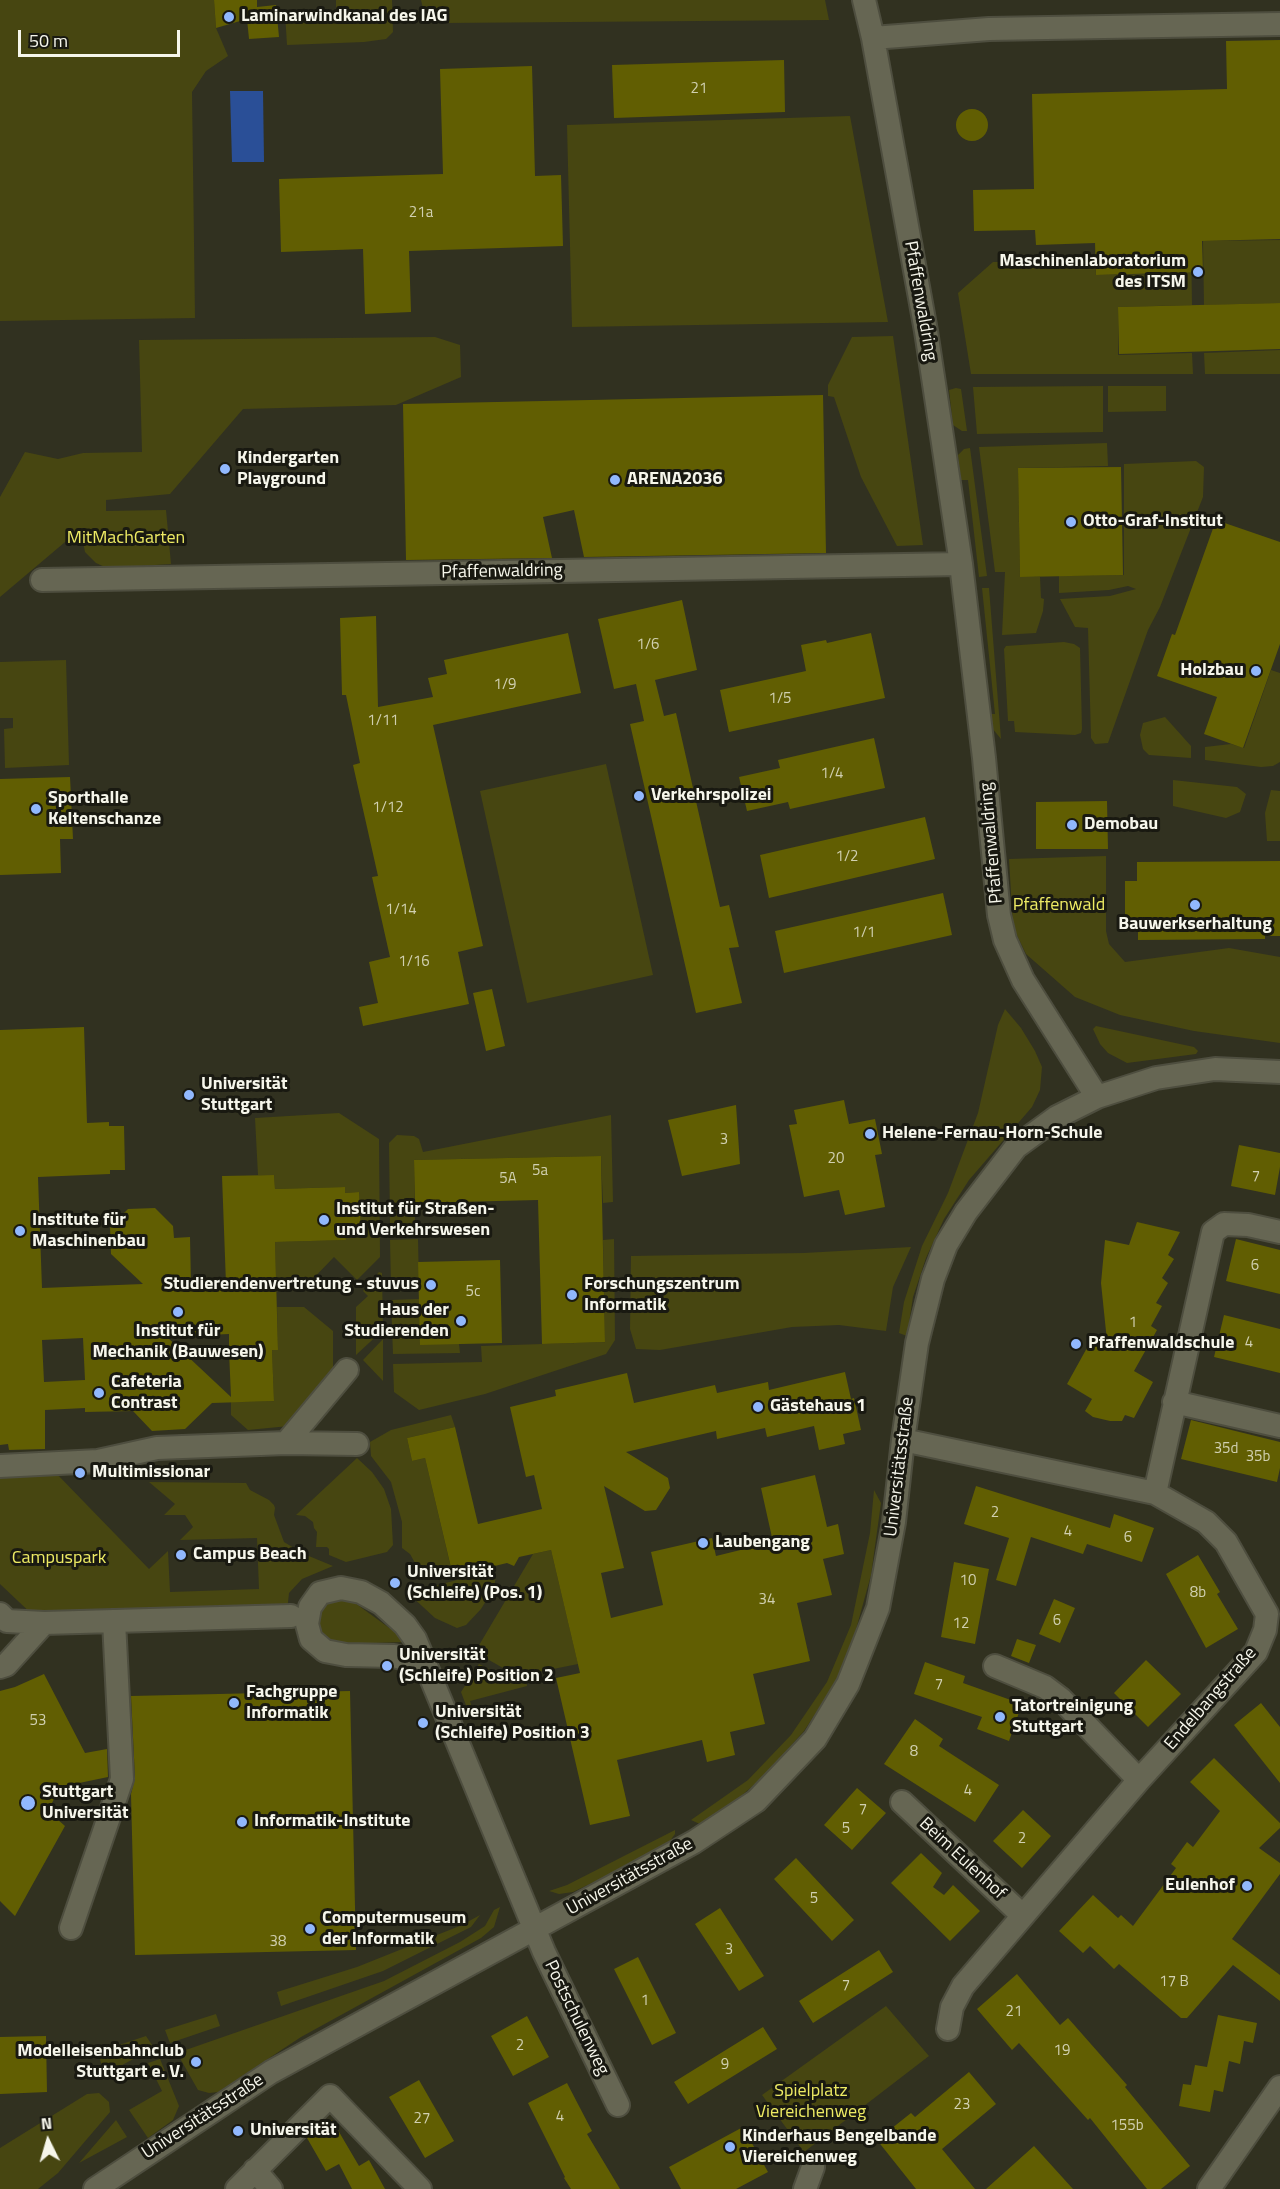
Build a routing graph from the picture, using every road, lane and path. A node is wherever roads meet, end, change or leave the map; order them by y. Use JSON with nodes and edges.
{"nodes":[{"id":1,"x":864,"y":0,"type":"edge"},
{"id":2,"x":1280,"y":24,"type":"edge"},
{"id":3,"x":873,"y":38,"type":"junction"},
{"id":4,"x":961,"y":564,"type":"junction"},
{"id":5,"x":42,"y":580,"type":"dead end"},
{"id":6,"x":1280,"y":1072,"type":"edge"},
{"id":7,"x":1097,"y":1097,"type":"junction"},
{"id":8,"x":1280,"y":1232,"type":"edge"},
{"id":9,"x":347,"y":1370,"type":"dead end"},
{"id":10,"x":1174,"y":1402,"type":"junction"},
{"id":11,"x":1280,"y":1426,"type":"edge"},
{"id":12,"x":903,"y":1440,"type":"junction"},
{"id":13,"x":286,"y":1443,"type":"junction"},
{"id":14,"x":357,"y":1444,"type":"dead end"},
{"id":15,"x":0,"y":1466,"type":"edge"},
{"id":16,"x":1155,"y":1493,"type":"junction"},
{"id":17,"x":0,"y":1614,"type":"edge"},
{"id":18,"x":291,"y":1616,"type":"dead end"},
{"id":19,"x":114,"y":1621,"type":"junction"},
{"id":20,"x":44,"y":1623,"type":"junction"},
{"id":21,"x":424,"y":1664,"type":"junction"},
{"id":22,"x":995,"y":1666,"type":"dead end"},
{"id":23,"x":0,"y":1667,"type":"edge"},
{"id":24,"x":1139,"y":1780,"type":"junction"},
{"id":25,"x":902,"y":1802,"type":"dead end"},
{"id":26,"x":1022,"y":1915,"type":"junction"},
{"id":27,"x":71,"y":1928,"type":"dead end"},
{"id":28,"x":535,"y":1929,"type":"junction"},
{"id":29,"x":948,"y":2029,"type":"dead end"},
{"id":30,"x":1280,"y":2087,"type":"edge"},
{"id":31,"x":618,"y":2105,"type":"dead end"},
{"id":32,"x":813,"y":2167,"type":"dead end"},
{"id":33,"x":255,"y":2170,"type":"junction"},
{"id":34,"x":95,"y":2189,"type":"edge"},
{"id":35,"x":237,"y":2189,"type":"edge"},
{"id":36,"x":271,"y":2189,"type":"edge"},
{"id":37,"x":420,"y":2189,"type":"edge"},
{"id":38,"x":805,"y":2189,"type":"edge"},
{"id":39,"x":1209,"y":2189,"type":"edge"}],
"edges":[{"from":1,"to":3,"type":"street","name":"Pfaffenwaldring"},
{"from":2,"to":3,"type":"street"},
{"from":3,"to":4,"type":"street","name":"Pfaffenwaldring"},
{"from":4,"to":5,"type":"street","name":"Pfaffenwaldring"},
{"from":4,"to":7,"type":"street","name":"Pfaffenwaldring"},
{"from":6,"to":7,"type":"street","name":"Universitätsstraße"},
{"from":7,"to":12,"type":"street","name":"Universitätsstraße"},
{"from":8,"to":10,"type":"street"},
{"from":9,"to":13,"type":"street"},
{"from":10,"to":11,"type":"street"},
{"from":10,"to":16,"type":"street"},
{"from":12,"to":16,"type":"street","name":"Endelbangstraße"},
{"from":12,"to":28,"type":"street","name":"Universitätsstraße"},
{"from":13,"to":14,"type":"street"},
{"from":13,"to":15,"type":"street"},
{"from":16,"to":24,"type":"street","name":"Endelbangstraße"},
{"from":17,"to":20,"type":"street"},
{"from":18,"to":19,"type":"street"},
{"from":19,"to":20,"type":"street"},
{"from":19,"to":27,"type":"street"},
{"from":20,"to":23,"type":"street"},
{"from":21,"to":21,"type":"street"},
{"from":21,"to":28,"type":"street"},
{"from":22,"to":24,"type":"street"},
{"from":24,"to":26,"type":"street","name":"Endelbangstraße"},
{"from":25,"to":26,"type":"street","name":"Beim Eulenhof"},
{"from":26,"to":29,"type":"street","name":"Endelbangstraße"},
{"from":28,"to":31,"type":"street","name":"Postschulenweg"},
{"from":28,"to":34,"type":"street","name":"Universitätsstraße"},
{"from":30,"to":39,"type":"street"},
{"from":32,"to":38,"type":"street"},
{"from":33,"to":35,"type":"street"},
{"from":33,"to":36,"type":"street"},
{"from":33,"to":37,"type":"street"}]}
